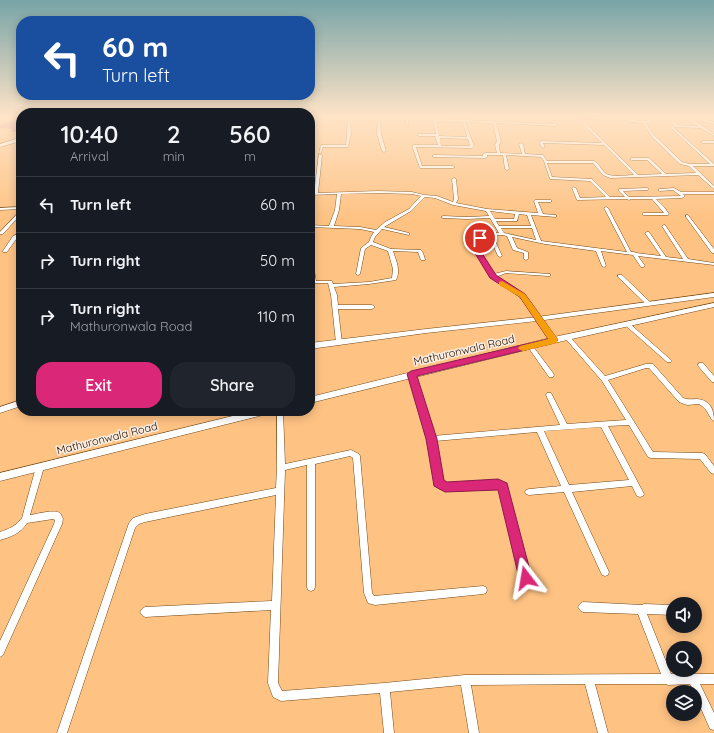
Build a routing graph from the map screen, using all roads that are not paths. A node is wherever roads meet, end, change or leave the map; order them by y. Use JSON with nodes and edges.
{"nodes":[{"id":1,"x":321,"y":151,"type":"edge"},
{"id":2,"x":416,"y":151,"type":"edge"},
{"id":3,"x":500,"y":151,"type":"edge"},
{"id":4,"x":523,"y":151,"type":"edge"},
{"id":5,"x":611,"y":151,"type":"edge"},
{"id":6,"x":669,"y":151,"type":"edge"},
{"id":7,"x":698,"y":151,"type":"edge"},
{"id":8,"x":502,"y":154,"type":"junction"},
{"id":9,"x":524,"y":155,"type":"junction"},
{"id":10,"x":434,"y":156,"type":"dead end"},
{"id":11,"x":632,"y":159,"type":"dead end"},
{"id":12,"x":546,"y":162,"type":"junction"},
{"id":13,"x":690,"y":165,"type":"junction"},
{"id":14,"x":714,"y":166,"type":"edge"},
{"id":15,"x":454,"y":167,"type":"dead end"},
{"id":16,"x":507,"y":170,"type":"dead end"},
{"id":17,"x":699,"y":174,"type":"junction"},
{"id":18,"x":665,"y":175,"type":"junction"},
{"id":19,"x":637,"y":176,"type":"junction"},
{"id":20,"x":454,"y":179,"type":"dead end"},
{"id":21,"x":574,"y":188,"type":"dead end"},
{"id":22,"x":714,"y":188,"type":"edge"},
{"id":23,"x":647,"y":189,"type":"dead end"},
{"id":24,"x":660,"y":190,"type":"dead end"},
{"id":25,"x":714,"y":192,"type":"edge"},
{"id":26,"x":339,"y":193,"type":"junction"},
{"id":27,"x":680,"y":193,"type":"junction"},
{"id":28,"x":316,"y":194,"type":"joint"},
{"id":29,"x":424,"y":196,"type":"junction"},
{"id":30,"x":653,"y":198,"type":"junction"},
{"id":31,"x":610,"y":199,"type":"junction"},
{"id":32,"x":629,"y":199,"type":"junction"},
{"id":33,"x":550,"y":202,"type":"dead end"},
{"id":34,"x":454,"y":204,"type":"junction"},
{"id":35,"x":0,"y":208,"type":"edge"},
{"id":36,"x":16,"y":208,"type":"edge"},
{"id":37,"x":606,"y":208,"type":"dead end"},
{"id":38,"x":487,"y":210,"type":"junction"},
{"id":39,"x":517,"y":214,"type":"junction"},
{"id":40,"x":644,"y":214,"type":"dead end"},
{"id":41,"x":529,"y":215,"type":"junction"},
{"id":42,"x":541,"y":215,"type":"junction"},
{"id":43,"x":555,"y":216,"type":"dead end"},
{"id":44,"x":687,"y":216,"type":"dead end"},
{"id":45,"x":16,"y":217,"type":"edge"},
{"id":46,"x":443,"y":217,"type":"dead end"},
{"id":47,"x":492,"y":218,"type":"junction"},
{"id":48,"x":315,"y":226,"type":"edge"},
{"id":49,"x":331,"y":226,"type":"junction"},
{"id":50,"x":664,"y":226,"type":"dead end"},
{"id":51,"x":381,"y":227,"type":"junction"},
{"id":52,"x":498,"y":227,"type":"junction"},
{"id":53,"x":533,"y":227,"type":"junction"},
{"id":54,"x":376,"y":231,"type":"junction"},
{"id":55,"x":1,"y":233,"type":"dead end"},
{"id":56,"x":648,"y":233,"type":"dead end"},
{"id":57,"x":407,"y":234,"type":"dead end"},
{"id":58,"x":490,"y":234,"type":"junction"},
{"id":59,"x":502,"y":234,"type":"junction"},
{"id":60,"x":16,"y":236,"type":"edge"},
{"id":61,"x":509,"y":236,"type":"junction"},
{"id":62,"x":539,"y":242,"type":"junction"},
{"id":63,"x":371,"y":243,"type":"junction"},
{"id":64,"x":598,"y":249,"type":"junction"},
{"id":65,"x":390,"y":250,"type":"junction"},
{"id":66,"x":5,"y":251,"type":"dead end"},
{"id":67,"x":714,"y":252,"type":"edge"},
{"id":68,"x":631,"y":253,"type":"junction"},
{"id":69,"x":500,"y":256,"type":"dead end"},
{"id":70,"x":664,"y":257,"type":"junction"},
{"id":71,"x":424,"y":259,"type":"dead end"},
{"id":72,"x":526,"y":259,"type":"dead end"},
{"id":73,"x":687,"y":261,"type":"junction"},
{"id":74,"x":714,"y":264,"type":"edge"},
{"id":75,"x":604,"y":266,"type":"dead end"},
{"id":76,"x":643,"y":266,"type":"dead end"},
{"id":77,"x":358,"y":274,"type":"dead end"},
{"id":78,"x":548,"y":275,"type":"dead end"},
{"id":79,"x":492,"y":276,"type":"junction"},
{"id":80,"x":620,"y":276,"type":"dead end"},
{"id":81,"x":315,"y":282,"type":"edge"},
{"id":82,"x":331,"y":286,"type":"junction"},
{"id":83,"x":714,"y":295,"type":"edge"},
{"id":84,"x":648,"y":303,"type":"junction"},
{"id":85,"x":714,"y":305,"type":"edge"},
{"id":86,"x":336,"y":307,"type":"junction"},
{"id":87,"x":372,"y":307,"type":"dead end"},
{"id":88,"x":537,"y":319,"type":"junction"},
{"id":89,"x":627,"y":324,"type":"junction"},
{"id":90,"x":567,"y":338,"type":"junction"},
{"id":91,"x":554,"y":340,"type":"junction"},
{"id":92,"x":338,"y":343,"type":"junction"},
{"id":93,"x":315,"y":345,"type":"edge"},
{"id":94,"x":530,"y":346,"type":"junction"},
{"id":95,"x":669,"y":361,"type":"dead end"},
{"id":96,"x":701,"y":365,"type":"dead end"},
{"id":97,"x":411,"y":374,"type":"junction"},
{"id":98,"x":551,"y":375,"type":"dead end"},
{"id":99,"x":604,"y":379,"type":"junction"},
{"id":100,"x":714,"y":380,"type":"edge"},
{"id":101,"x":549,"y":395,"type":"dead end"},
{"id":102,"x":315,"y":399,"type":"edge"},
{"id":103,"x":16,"y":405,"type":"edge"},
{"id":104,"x":0,"y":410,"type":"edge"},
{"id":105,"x":246,"y":416,"type":"edge"},
{"id":106,"x":280,"y":416,"type":"edge"},
{"id":107,"x":714,"y":418,"type":"edge"},
{"id":108,"x":631,"y":422,"type":"junction"},
{"id":109,"x":603,"y":424,"type":"junction"},
{"id":110,"x":565,"y":427,"type":"junction"},
{"id":111,"x":539,"y":429,"type":"junction"},
{"id":112,"x":431,"y":439,"type":"junction"},
{"id":113,"x":311,"y":461,"type":"junction"},
{"id":114,"x":40,"y":467,"type":"junction"},
{"id":115,"x":281,"y":468,"type":"junction"},
{"id":116,"x":714,"y":471,"type":"edge"},
{"id":117,"x":0,"y":477,"type":"edge"},
{"id":118,"x":633,"y":483,"type":"junction"},
{"id":119,"x":567,"y":489,"type":"junction"},
{"id":120,"x":279,"y":491,"type":"junction"},
{"id":121,"x":529,"y":492,"type":"dead end"},
{"id":122,"x":640,"y":494,"type":"dead end"},
{"id":123,"x":24,"y":520,"type":"junction"},
{"id":124,"x":0,"y":536,"type":"edge"},
{"id":125,"x":605,"y":572,"type":"dead end"},
{"id":126,"x":526,"y":578,"type":"dead end"},
{"id":127,"x":310,"y":587,"type":"dead end"},
{"id":128,"x":483,"y":590,"type":"dead end"},
{"id":129,"x":276,"y":605,"type":"junction"},
{"id":130,"x":583,"y":607,"type":"dead end"},
{"id":131,"x":643,"y":610,"type":"junction"},
{"id":132,"x":666,"y":610,"type":"edge"},
{"id":133,"x":145,"y":612,"type":"dead end"},
{"id":134,"x":0,"y":652,"type":"edge"},
{"id":135,"x":693,"y":679,"type":"junction"},
{"id":136,"x":714,"y":679,"type":"edge"},
{"id":137,"x":465,"y":680,"type":"junction"},
{"id":138,"x":668,"y":680,"type":"junction"},
{"id":139,"x":589,"y":681,"type":"junction"},
{"id":140,"x":384,"y":688,"type":"junction"},
{"id":141,"x":714,"y":724,"type":"edge"},
{"id":142,"x":62,"y":733,"type":"edge"},
{"id":143,"x":389,"y":733,"type":"edge"},
{"id":144,"x":474,"y":733,"type":"edge"},
{"id":145,"x":603,"y":733,"type":"edge"}],
"edges":[{"from":1,"to":28,"type":"street"},
{"from":2,"to":15,"type":"street"},
{"from":3,"to":8,"type":"street"},
{"from":4,"to":9,"type":"street"},
{"from":5,"to":19,"type":"street"},
{"from":6,"to":13,"type":"street"},
{"from":7,"to":14,"type":"street"},
{"from":8,"to":9,"type":"street"},
{"from":8,"to":10,"type":"street"},
{"from":8,"to":16,"type":"street"},
{"from":9,"to":12,"type":"street"},
{"from":11,"to":18,"type":"street"},
{"from":12,"to":19,"type":"street"},
{"from":12,"to":31,"type":"street"},
{"from":13,"to":14,"type":"street"},
{"from":13,"to":17,"type":"street"},
{"from":17,"to":18,"type":"street"},
{"from":17,"to":22,"type":"street"},
{"from":18,"to":19,"type":"street"},
{"from":20,"to":34,"type":"street"},
{"from":21,"to":31,"type":"street"},
{"from":23,"to":32,"type":"street"},
{"from":24,"to":27,"type":"street"},
{"from":25,"to":27,"type":"street"},
{"from":26,"to":28,"type":"street"},
{"from":26,"to":29,"type":"street"},
{"from":26,"to":49,"type":"street"},
{"from":27,"to":30,"type":"street"},
{"from":29,"to":34,"type":"street"},
{"from":29,"to":51,"type":"street"},
{"from":30,"to":32,"type":"street"},
{"from":30,"to":40,"type":"street"},
{"from":31,"to":32,"type":"street"},
{"from":33,"to":42,"type":"street"},
{"from":34,"to":38,"type":"street"},
{"from":35,"to":36,"type":"street"},
{"from":37,"to":68,"type":"street"},
{"from":38,"to":39,"type":"street"},
{"from":38,"to":47,"type":"street"},
{"from":39,"to":41,"type":"street"},
{"from":39,"to":47,"type":"street"},
{"from":41,"to":42,"type":"street"},
{"from":41,"to":53,"type":"street"},
{"from":42,"to":43,"type":"street"},
{"from":44,"to":67,"type":"street"},
{"from":45,"to":55,"type":"street"},
{"from":46,"to":47,"type":"street"},
{"from":47,"to":52,"type":"street"},
{"from":48,"to":49,"type":"street"},
{"from":49,"to":54,"type":"street"},
{"from":50,"to":73,"type":"street"},
{"from":51,"to":54,"type":"street"},
{"from":51,"to":57,"type":"street"},
{"from":52,"to":53,"type":"street"},
{"from":52,"to":59,"type":"street"},
{"from":53,"to":62,"type":"street"},
{"from":54,"to":63,"type":"street"},
{"from":56,"to":70,"type":"street"},
{"from":58,"to":59,"type":"street"},
{"from":58,"to":69,"type":"street"},
{"from":58,"to":79,"type":"street"},
{"from":59,"to":61,"type":"street"},
{"from":60,"to":66,"type":"street"},
{"from":61,"to":62,"type":"street"},
{"from":61,"to":72,"type":"street"},
{"from":62,"to":64,"type":"street"},
{"from":63,"to":65,"type":"street"},
{"from":63,"to":77,"type":"street"},
{"from":64,"to":68,"type":"street"},
{"from":64,"to":75,"type":"street"},
{"from":65,"to":71,"type":"street"},
{"from":65,"to":82,"type":"street"},
{"from":68,"to":70,"type":"street"},
{"from":68,"to":76,"type":"street"},
{"from":70,"to":73,"type":"street"},
{"from":73,"to":74,"type":"street"},
{"from":78,"to":79,"type":"street"},
{"from":79,"to":88,"type":"street"},
{"from":80,"to":84,"type":"street"},
{"from":81,"to":82,"type":"street"},
{"from":82,"to":86,"type":"street"},
{"from":83,"to":84,"type":"street"},
{"from":84,"to":88,"type":"street"},
{"from":85,"to":89,"type":"street","name":"Mathuronwala Road"},
{"from":86,"to":87,"type":"street"},
{"from":86,"to":92,"type":"street"},
{"from":88,"to":91,"type":"street"},
{"from":88,"to":92,"type":"street"},
{"from":89,"to":90,"type":"street","name":"Mathuronwala Road"},
{"from":89,"to":95,"type":"street"},
{"from":90,"to":91,"type":"street","name":"Mathuronwala Road"},
{"from":90,"to":99,"type":"street"},
{"from":91,"to":94,"type":"street","name":"Mathuronwala Road"},
{"from":92,"to":93,"type":"street"},
{"from":94,"to":97,"type":"street","name":"Mathuronwala Road"},
{"from":94,"to":98,"type":"street"},
{"from":96,"to":100,"type":"street"},
{"from":97,"to":102,"type":"street","name":"Mathuronwala Road"},
{"from":97,"to":112,"type":"street"},
{"from":99,"to":107,"type":"street"},
{"from":99,"to":108,"type":"street"},
{"from":101,"to":110,"type":"street"},
{"from":103,"to":104,"type":"street"},
{"from":105,"to":114,"type":"street","name":"Mathuronwala Road"},
{"from":106,"to":115,"type":"street"},
{"from":108,"to":109,"type":"street"},
{"from":108,"to":116,"type":"street"},
{"from":109,"to":110,"type":"street"},
{"from":109,"to":118,"type":"street"},
{"from":110,"to":111,"type":"street"},
{"from":111,"to":112,"type":"street"},
{"from":111,"to":119,"type":"street"},
{"from":112,"to":126,"type":"street"},
{"from":113,"to":115,"type":"street"},
{"from":113,"to":127,"type":"street"},
{"from":113,"to":128,"type":"street"},
{"from":114,"to":117,"type":"street","name":"Mathuronwala Road"},
{"from":114,"to":123,"type":"street"},
{"from":115,"to":120,"type":"street"},
{"from":118,"to":119,"type":"street"},
{"from":118,"to":122,"type":"street"},
{"from":119,"to":121,"type":"street"},
{"from":119,"to":125,"type":"street"},
{"from":120,"to":129,"type":"street"},
{"from":120,"to":142,"type":"street"},
{"from":123,"to":124,"type":"street"},
{"from":123,"to":134,"type":"street"},
{"from":129,"to":133,"type":"street"},
{"from":129,"to":140,"type":"street"},
{"from":130,"to":131,"type":"street"},
{"from":131,"to":132,"type":"street"},
{"from":131,"to":138,"type":"street"},
{"from":135,"to":136,"type":"street"},
{"from":135,"to":138,"type":"street"},
{"from":135,"to":141,"type":"street"},
{"from":137,"to":139,"type":"street"},
{"from":137,"to":140,"type":"street"},
{"from":137,"to":144,"type":"street"},
{"from":138,"to":139,"type":"street"},
{"from":139,"to":145,"type":"street"},
{"from":140,"to":143,"type":"street"}]}
